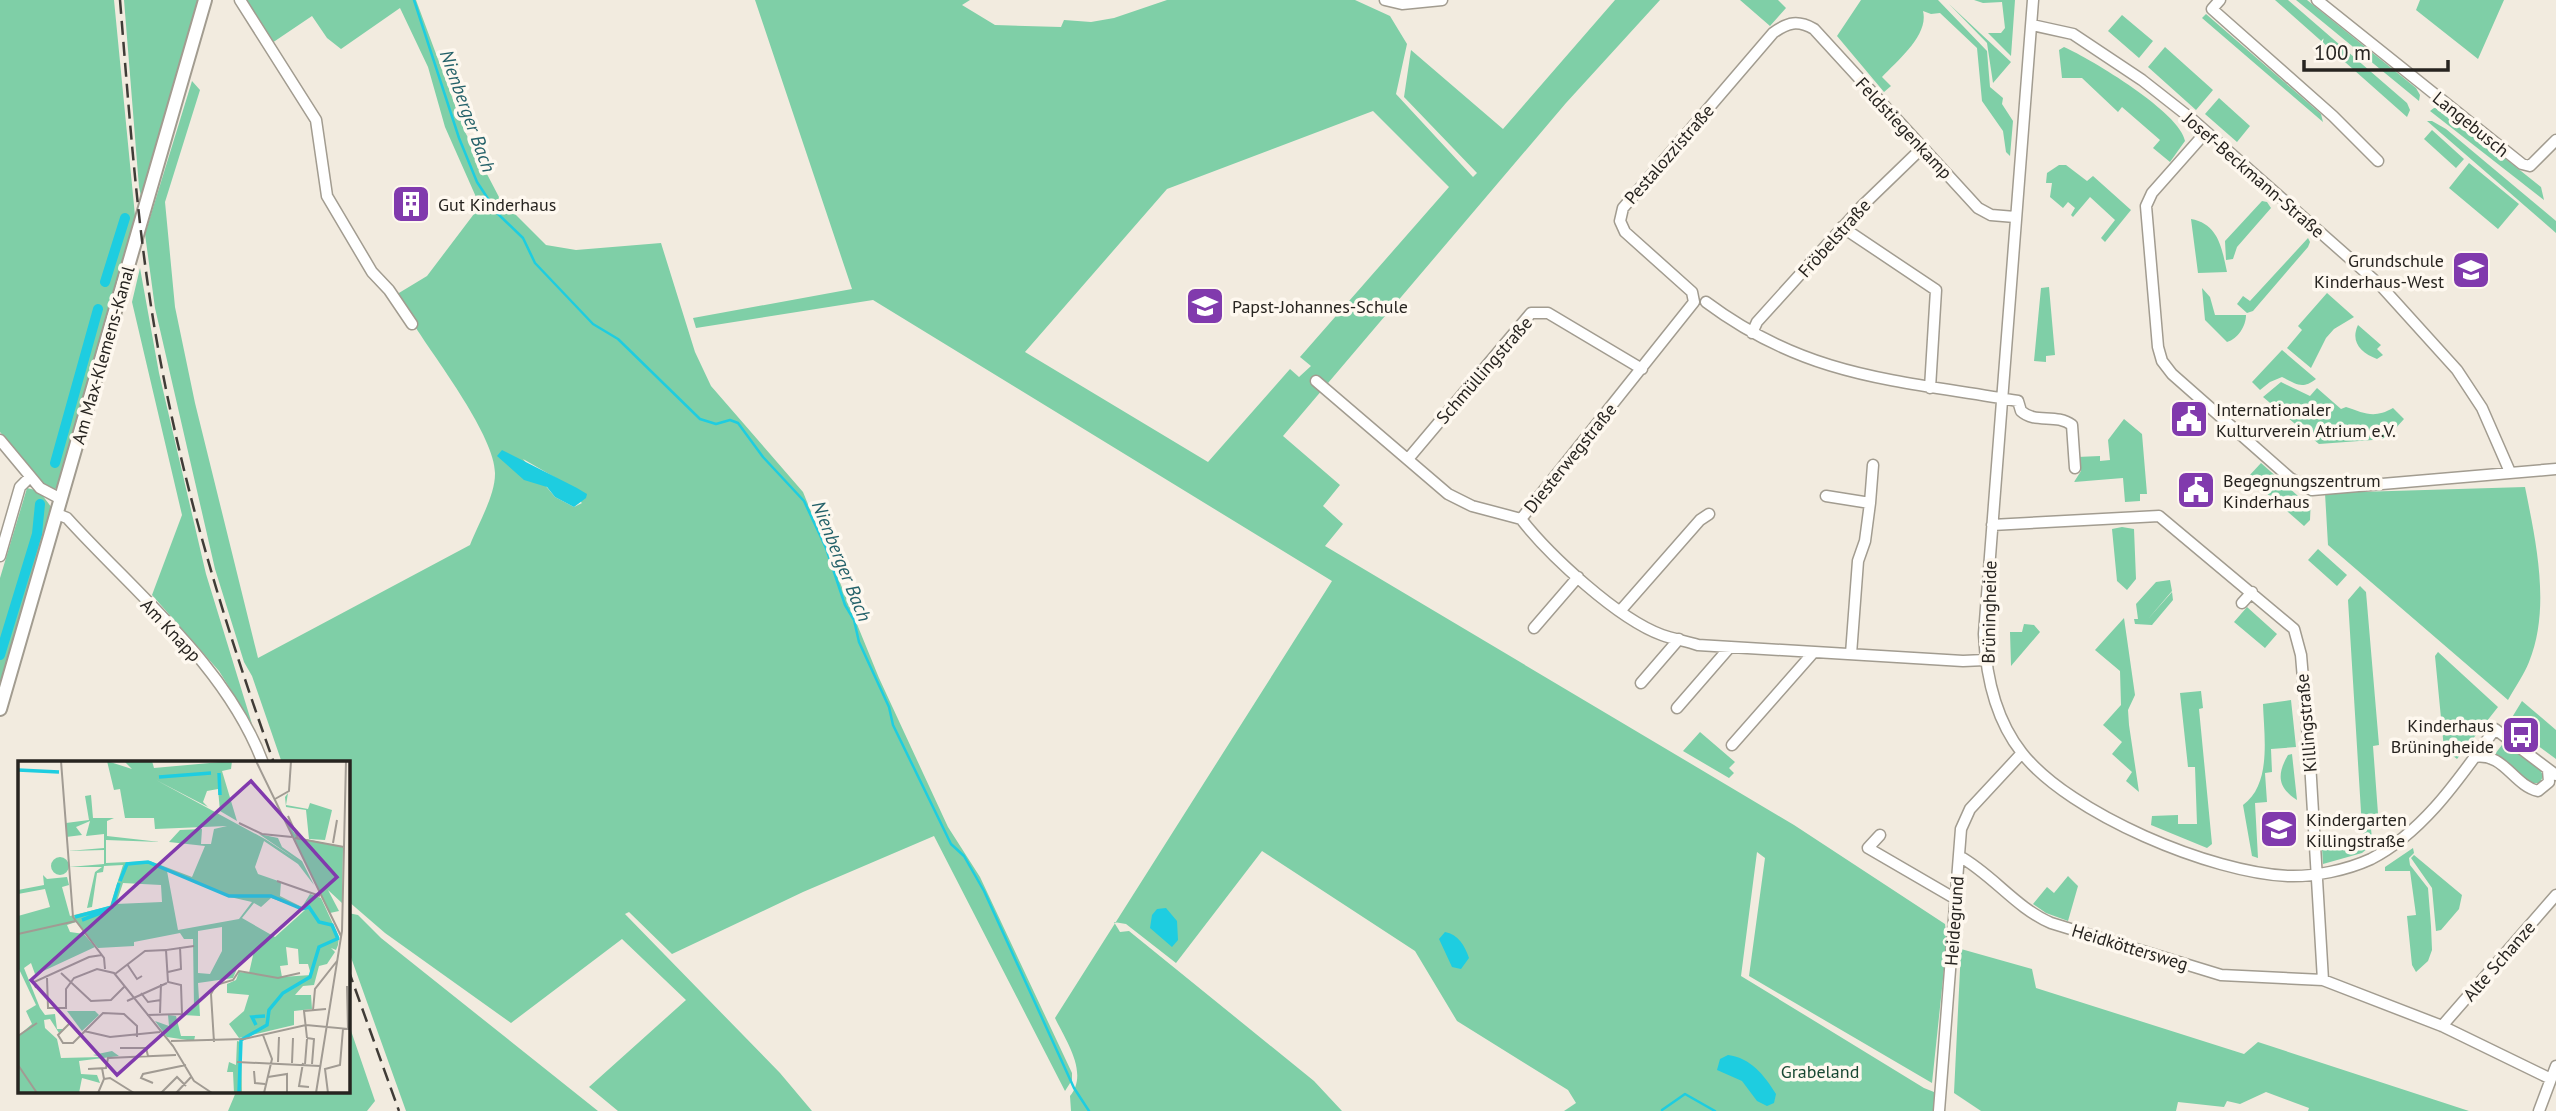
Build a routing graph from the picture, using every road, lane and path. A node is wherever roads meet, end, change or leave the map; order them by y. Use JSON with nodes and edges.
{"nodes":[{"id":1,"x":205,"y":0,"type":"edge"},
{"id":2,"x":240,"y":0,"type":"edge"},
{"id":3,"x":1385,"y":0,"type":"edge"},
{"id":4,"x":1442,"y":0,"type":"edge"},
{"id":5,"x":2033,"y":0,"type":"edge"},
{"id":6,"x":2220,"y":0,"type":"edge"},
{"id":7,"x":2317,"y":0,"type":"edge"},
{"id":8,"x":1803,"y":22,"type":"joint"},
{"id":9,"x":2032,"y":26,"type":"junction"},
{"id":10,"x":2206,"y":132,"type":"junction"},
{"id":11,"x":2556,"y":140,"type":"edge"},
{"id":12,"x":1922,"y":148,"type":"junction"},
{"id":13,"x":2378,"y":161,"type":"dead end"},
{"id":14,"x":2015,"y":217,"type":"junction"},
{"id":15,"x":1842,"y":227,"type":"junction"},
{"id":16,"x":1695,"y":297,"type":"joint"},
{"id":17,"x":1706,"y":302,"type":"dead end"},
{"id":18,"x":412,"y":324,"type":"dead end"},
{"id":19,"x":1752,"y":333,"type":"junction"},
{"id":20,"x":1642,"y":369,"type":"junction"},
{"id":21,"x":1316,"y":381,"type":"dead end"},
{"id":22,"x":1930,"y":388,"type":"junction"},
{"id":23,"x":2000,"y":397,"type":"junction"},
{"id":24,"x":0,"y":440,"type":"edge"},
{"id":25,"x":1408,"y":459,"type":"junction"},
{"id":26,"x":1873,"y":465,"type":"dead end"},
{"id":27,"x":2075,"y":468,"type":"dead end"},
{"id":28,"x":2556,"y":468,"type":"edge"},
{"id":29,"x":2510,"y":472,"type":"junction"},
{"id":30,"x":30,"y":477,"type":"junction"},
{"id":31,"x":1826,"y":496,"type":"dead end"},
{"id":32,"x":61,"y":499,"type":"junction"},
{"id":33,"x":1870,"y":503,"type":"junction"},
{"id":34,"x":57,"y":514,"type":"junction"},
{"id":35,"x":1709,"y":514,"type":"dead end"},
{"id":36,"x":1521,"y":519,"type":"junction"},
{"id":37,"x":1992,"y":525,"type":"junction"},
{"id":38,"x":0,"y":556,"type":"edge"},
{"id":39,"x":1578,"y":577,"type":"junction"},
{"id":40,"x":2252,"y":592,"type":"junction"},
{"id":41,"x":2242,"y":603,"type":"dead end"},
{"id":42,"x":1621,"y":610,"type":"junction"},
{"id":43,"x":1534,"y":628,"type":"dead end"},
{"id":44,"x":1679,"y":639,"type":"junction"},
{"id":45,"x":1730,"y":647,"type":"junction"},
{"id":46,"x":1813,"y":653,"type":"junction"},
{"id":47,"x":1851,"y":654,"type":"junction"},
{"id":48,"x":1985,"y":660,"type":"junction"},
{"id":49,"x":1641,"y":683,"type":"dead end"},
{"id":50,"x":1677,"y":708,"type":"dead end"},
{"id":51,"x":0,"y":709,"type":"edge"},
{"id":52,"x":1732,"y":745,"type":"dead end"},
{"id":53,"x":2022,"y":753,"type":"junction"},
{"id":54,"x":2474,"y":758,"type":"junction"},
{"id":55,"x":262,"y":761,"type":"edge"},
{"id":56,"x":2552,"y":773,"type":"edge"},
{"id":57,"x":1880,"y":835,"type":"dead end"},
{"id":58,"x":1959,"y":856,"type":"junction"},
{"id":59,"x":2317,"y":874,"type":"junction"},
{"id":60,"x":2556,"y":895,"type":"edge"},
{"id":61,"x":1954,"y":898,"type":"junction"},
{"id":62,"x":2323,"y":980,"type":"junction"},
{"id":63,"x":2442,"y":1026,"type":"junction"},
{"id":64,"x":2556,"y":1066,"type":"edge"},
{"id":65,"x":2551,"y":1079,"type":"junction"},
{"id":66,"x":1939,"y":1111,"type":"edge"},
{"id":67,"x":2539,"y":1111,"type":"edge"}],
"edges":[{"from":1,"to":32,"type":"main road","name":"Am Max-Klemens-Kanal"},
{"from":2,"to":18,"type":"street"},
{"from":3,"to":4,"type":"street"},
{"from":5,"to":9,"type":"street","name":"Brüningheide"},
{"from":6,"to":13,"type":"street"},
{"from":7,"to":11,"type":"street","name":"Langebusch"},
{"from":8,"to":12,"type":"street","name":"Feldstiegenkamp"},
{"from":8,"to":16,"type":"street","name":"Pestalozzistraße"},
{"from":9,"to":10,"type":"street","name":"Josef-Beckmann-Straße"},
{"from":9,"to":14,"type":"street","name":"Brüningheide"},
{"from":10,"to":29,"type":"street","name":"Josef-Beckmann-Straße"},
{"from":10,"to":29,"type":"street"},
{"from":12,"to":14,"type":"street","name":"Feldstiegenkamp"},
{"from":12,"to":15,"type":"street","name":"Fröbelstraße"},
{"from":14,"to":23,"type":"street","name":"Brüningheide"},
{"from":15,"to":19,"type":"street","name":"Fröbelstraße"},
{"from":15,"to":22,"type":"street"},
{"from":16,"to":20,"type":"street","name":"Diesterwegstraße"},
{"from":17,"to":19,"type":"street"},
{"from":19,"to":22,"type":"street"},
{"from":20,"to":25,"type":"street","name":"Schmüllingstraße"},
{"from":20,"to":36,"type":"street","name":"Diesterwegstraße"},
{"from":21,"to":25,"type":"street","name":"Diesterwegstraße"},
{"from":22,"to":23,"type":"street"},
{"from":23,"to":27,"type":"street"},
{"from":23,"to":37,"type":"street","name":"Brüningheide"},
{"from":24,"to":30,"type":"street"},
{"from":25,"to":36,"type":"street","name":"Diesterwegstraße"},
{"from":26,"to":33,"type":"street"},
{"from":28,"to":29,"type":"street"},
{"from":30,"to":32,"type":"street"},
{"from":30,"to":38,"type":"street"},
{"from":31,"to":33,"type":"street"},
{"from":32,"to":34,"type":"main road","name":"Am Max-Klemens-Kanal"},
{"from":33,"to":47,"type":"street"},
{"from":34,"to":51,"type":"main road","name":"Am Max-Klemens-Kanal"},
{"from":34,"to":55,"type":"street","name":"Am Knapp"},
{"from":35,"to":42,"type":"street"},
{"from":36,"to":39,"type":"street"},
{"from":37,"to":40,"type":"street","name":"Killingstraße"},
{"from":37,"to":48,"type":"street","name":"Brüningheide"},
{"from":39,"to":42,"type":"street"},
{"from":39,"to":43,"type":"street"},
{"from":40,"to":41,"type":"street"},
{"from":40,"to":59,"type":"street","name":"Killingstraße"},
{"from":42,"to":44,"type":"street"},
{"from":44,"to":45,"type":"street"},
{"from":44,"to":49,"type":"street"},
{"from":45,"to":46,"type":"street"},
{"from":45,"to":50,"type":"street"},
{"from":46,"to":47,"type":"street"},
{"from":46,"to":52,"type":"street"},
{"from":47,"to":48,"type":"street"},
{"from":48,"to":53,"type":"street","name":"Brüningheide"},
{"from":53,"to":58,"type":"street","name":"Heidegrund"},
{"from":53,"to":59,"type":"street","name":"Brüningheide"},
{"from":54,"to":56,"type":"street"},
{"from":54,"to":56,"type":"street","name":"Brüningheide"},
{"from":54,"to":59,"type":"street","name":"Brüningheide"},
{"from":57,"to":61,"type":"street"},
{"from":58,"to":61,"type":"street","name":"Heidegrund"},
{"from":58,"to":62,"type":"street","name":"Heidköttersweg"},
{"from":59,"to":62,"type":"street"},
{"from":60,"to":63,"type":"street","name":"Alte Schanze"},
{"from":61,"to":66,"type":"street","name":"Heidegrund"},
{"from":62,"to":63,"type":"street","name":"Heidköttersweg"},
{"from":63,"to":65,"type":"street","name":"Heidköttersweg"},
{"from":64,"to":65,"type":"street"},
{"from":65,"to":67,"type":"street"}]}
